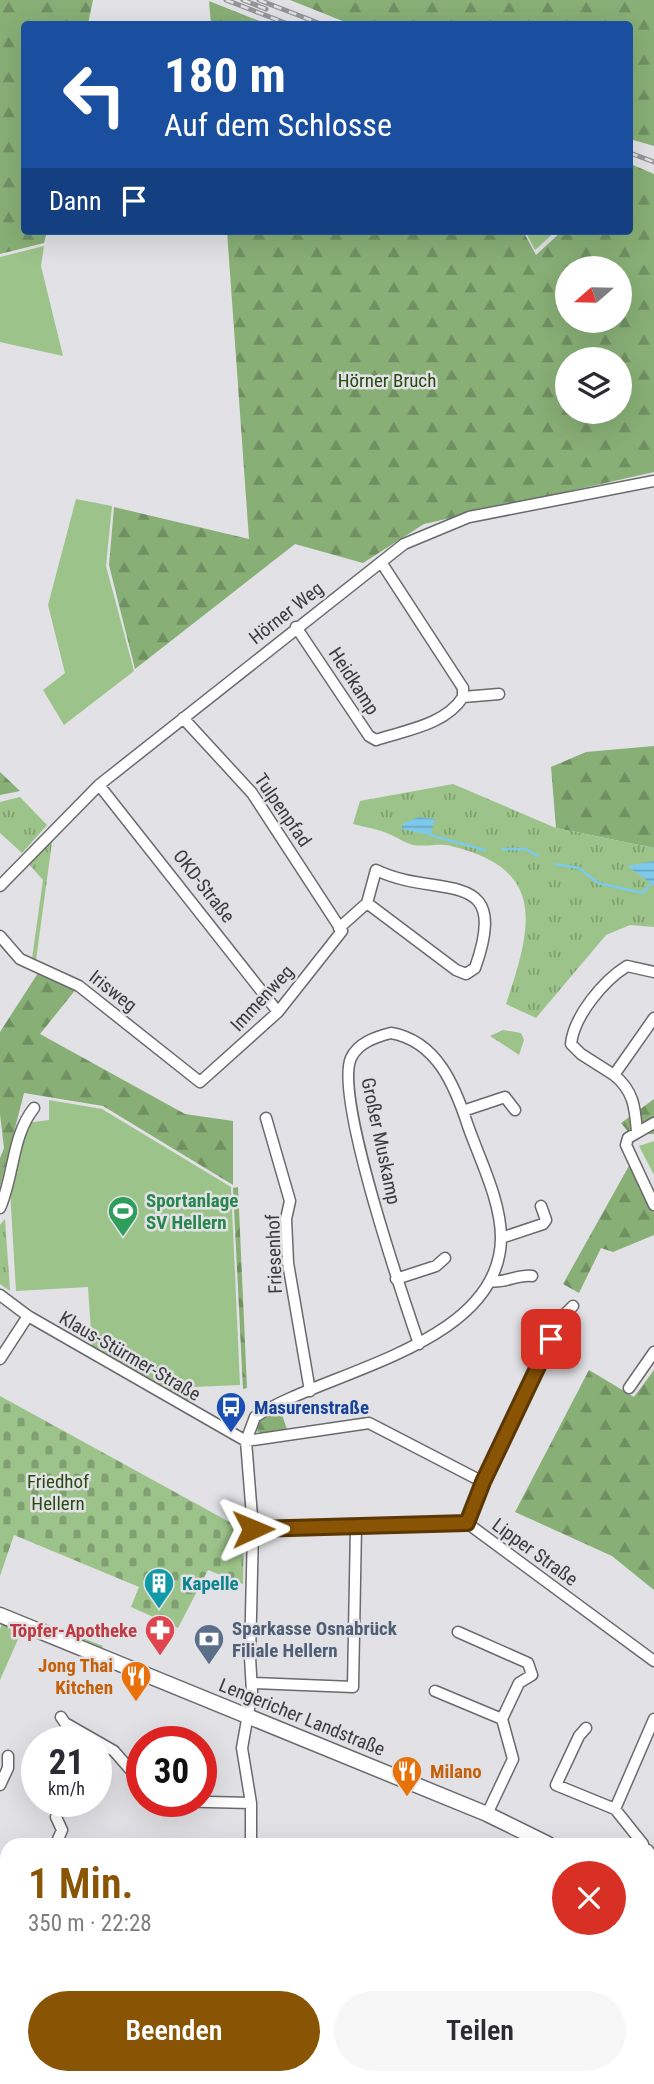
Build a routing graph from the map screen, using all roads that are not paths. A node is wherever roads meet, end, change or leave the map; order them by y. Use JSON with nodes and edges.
{"nodes":[{"id":1,"x":654,"y":481,"type":"edge"},
{"id":2,"x":381,"y":562,"type":"junction"},
{"id":3,"x":296,"y":626,"type":"junction"},
{"id":4,"x":499,"y":694,"type":"dead end"},
{"id":5,"x":463,"y":698,"type":"junction"},
{"id":6,"x":183,"y":718,"type":"junction"},
{"id":7,"x":99,"y":785,"type":"junction"},
{"id":8,"x":0,"y":886,"type":"edge"},
{"id":9,"x":367,"y":903,"type":"junction"},
{"id":10,"x":340,"y":930,"type":"junction"},
{"id":11,"x":0,"y":936,"type":"edge"},
{"id":12,"x":654,"y":972,"type":"edge"},
{"id":13,"x":278,"y":1012,"type":"junction"},
{"id":14,"x":654,"y":1018,"type":"edge"},
{"id":15,"x":614,"y":1075,"type":"junction"},
{"id":16,"x":200,"y":1082,"type":"joint"},
{"id":17,"x":34,"y":1108,"type":"dead end"},
{"id":18,"x":515,"y":1110,"type":"dead end"},
{"id":19,"x":463,"y":1111,"type":"junction"},
{"id":20,"x":266,"y":1118,"type":"dead end"},
{"id":21,"x":654,"y":1123,"type":"edge"},
{"id":22,"x":633,"y":1135,"type":"junction"},
{"id":23,"x":654,"y":1205,"type":"edge"},
{"id":24,"x":541,"y":1206,"type":"dead end"},
{"id":25,"x":0,"y":1208,"type":"edge"},
{"id":26,"x":501,"y":1238,"type":"junction"},
{"id":27,"x":445,"y":1258,"type":"dead end"},
{"id":28,"x":532,"y":1276,"type":"dead end"},
{"id":29,"x":396,"y":1279,"type":"junction"},
{"id":30,"x":491,"y":1281,"type":"junction"},
{"id":31,"x":0,"y":1296,"type":"edge"},
{"id":32,"x":573,"y":1306,"type":"dead end"},
{"id":33,"x":28,"y":1316,"type":"junction"},
{"id":34,"x":419,"y":1344,"type":"junction"},
{"id":35,"x":654,"y":1352,"type":"edge"},
{"id":36,"x":0,"y":1359,"type":"edge"},
{"id":37,"x":629,"y":1388,"type":"dead end"},
{"id":38,"x":310,"y":1391,"type":"junction"},
{"id":39,"x":246,"y":1441,"type":"junction"},
{"id":40,"x":483,"y":1482,"type":"junction"},
{"id":41,"x":467,"y":1523,"type":"junction"},
{"id":42,"x":356,"y":1526,"type":"junction"},
{"id":43,"x":253,"y":1529,"type":"junction"},
{"id":44,"x":0,"y":1615,"type":"edge"},
{"id":45,"x":458,"y":1632,"type":"dead end"},
{"id":46,"x":654,"y":1661,"type":"edge"},
{"id":47,"x":252,"y":1683,"type":"junction"},
{"id":48,"x":435,"y":1691,"type":"dead end"},
{"id":49,"x":248,"y":1715,"type":"junction"},
{"id":50,"x":61,"y":1717,"type":"dead end"},
{"id":51,"x":654,"y":1719,"type":"edge"},
{"id":52,"x":502,"y":1720,"type":"junction"},
{"id":53,"x":586,"y":1728,"type":"dead end"},
{"id":54,"x":8,"y":1756,"type":"dead end"},
{"id":55,"x":126,"y":1765,"type":"edge"},
{"id":56,"x":0,"y":1785,"type":"edge"},
{"id":57,"x":217,"y":1802,"type":"edge"},
{"id":58,"x":251,"y":1803,"type":"junction"},
{"id":59,"x":615,"y":1809,"type":"junction"},
{"id":60,"x":487,"y":1814,"type":"junction"},
{"id":61,"x":56,"y":1817,"type":"dead end"},
{"id":62,"x":59,"y":1838,"type":"edge"},
{"id":63,"x":251,"y":1838,"type":"edge"},
{"id":64,"x":536,"y":1838,"type":"edge"},
{"id":65,"x":638,"y":1838,"type":"edge"}],
"edges":[{"from":1,"to":2,"type":"street","name":"Hörner Weg"},
{"from":2,"to":3,"type":"street","name":"Hörner Weg"},
{"from":2,"to":5,"type":"street"},
{"from":3,"to":5,"type":"street","name":"Heidkamp"},
{"from":3,"to":6,"type":"street","name":"Hörner Weg"},
{"from":4,"to":5,"type":"street"},
{"from":6,"to":7,"type":"street","name":"Hörner Weg"},
{"from":6,"to":10,"type":"street","name":"Tulpenpfad"},
{"from":7,"to":8,"type":"street","name":"Hörner Weg"},
{"from":7,"to":13,"type":"street","name":"OKD-Straße"},
{"from":9,"to":9,"type":"street"},
{"from":9,"to":10,"type":"street","name":"Immenweg"},
{"from":10,"to":13,"type":"street","name":"Immenweg"},
{"from":11,"to":16,"type":"street","name":"Irisweg"},
{"from":12,"to":15,"type":"street"},
{"from":13,"to":16,"type":"street","name":"Immenweg"},
{"from":14,"to":15,"type":"street"},
{"from":15,"to":22,"type":"street"},
{"from":17,"to":25,"type":"street"},
{"from":18,"to":19,"type":"street"},
{"from":19,"to":26,"type":"street","name":"Großer Muskamp"},
{"from":19,"to":29,"type":"street","name":"Großer Muskamp"},
{"from":20,"to":38,"type":"street","name":"Friesenhof"},
{"from":21,"to":22,"type":"street"},
{"from":22,"to":23,"type":"street"},
{"from":24,"to":26,"type":"street"},
{"from":26,"to":30,"type":"street","name":"Großer Muskamp"},
{"from":27,"to":29,"type":"street"},
{"from":28,"to":30,"type":"street"},
{"from":29,"to":34,"type":"street","name":"Großer Muskamp"},
{"from":30,"to":34,"type":"street","name":"Großer Muskamp"},
{"from":31,"to":33,"type":"street","name":"Klaus-Stürmer-Straße"},
{"from":32,"to":40,"type":"street"},
{"from":33,"to":36,"type":"street"},
{"from":33,"to":39,"type":"street","name":"Klaus-Stürmer-Straße"},
{"from":34,"to":38,"type":"street","name":"Großer Muskamp"},
{"from":35,"to":37,"type":"street"},
{"from":38,"to":39,"type":"street","name":"Großer Muskamp"},
{"from":39,"to":40,"type":"street"},
{"from":39,"to":43,"type":"street"},
{"from":40,"to":41,"type":"street"},
{"from":41,"to":42,"type":"street","name":"Lipper Straße"},
{"from":41,"to":46,"type":"street","name":"Lipper Straße"},
{"from":42,"to":43,"type":"street","name":"Lipper Straße"},
{"from":42,"to":47,"type":"street"},
{"from":43,"to":47,"type":"street"},
{"from":44,"to":49,"type":"main road","name":"Lengericher Landstraße"},
{"from":45,"to":52,"type":"street"},
{"from":47,"to":49,"type":"street"},
{"from":48,"to":52,"type":"street"},
{"from":49,"to":58,"type":"street"},
{"from":49,"to":60,"type":"main road","name":"Lengericher Landstraße"},
{"from":50,"to":55,"type":"street"},
{"from":51,"to":59,"type":"street"},
{"from":52,"to":60,"type":"street"},
{"from":53,"to":59,"type":"street"},
{"from":54,"to":56,"type":"street"},
{"from":57,"to":58,"type":"street"},
{"from":58,"to":63,"type":"street"},
{"from":59,"to":65,"type":"street"},
{"from":60,"to":64,"type":"main road","name":"Lengericher Landstraße"},
{"from":61,"to":62,"type":"street"}]}
